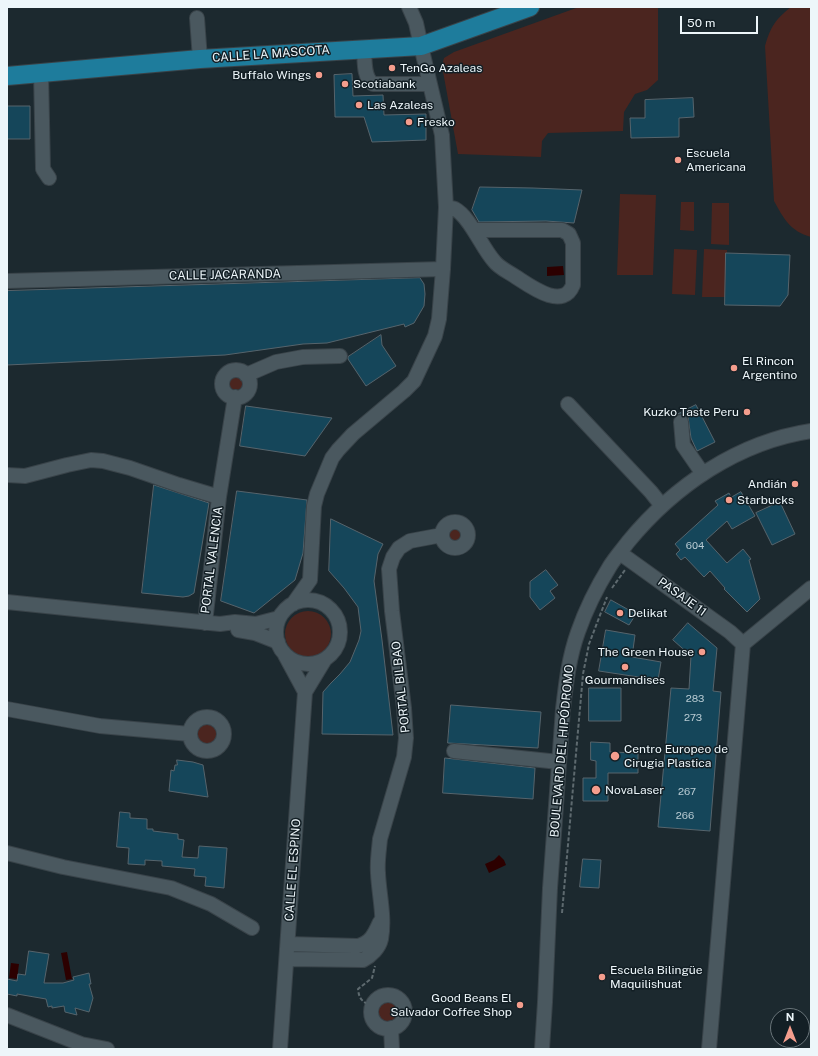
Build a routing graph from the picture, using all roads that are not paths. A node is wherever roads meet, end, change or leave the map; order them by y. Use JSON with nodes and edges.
{"nodes":[{"id":1,"x":410,"y":7,"type":"edge"},
{"id":2,"x":530,"y":7,"type":"edge"},
{"id":3,"x":197,"y":18,"type":"dead end"},
{"id":4,"x":421,"y":46,"type":"junction"},
{"id":5,"x":364,"y":49,"type":"junction"},
{"id":6,"x":200,"y":59,"type":"junction"},
{"id":7,"x":41,"y":73,"type":"junction"},
{"id":8,"x":7,"y":76,"type":"edge"},
{"id":9,"x":430,"y":84,"type":"junction"},
{"id":10,"x":49,"y":178,"type":"dead end"},
{"id":11,"x":446,"y":207,"type":"junction"},
{"id":12,"x":474,"y":230,"type":"junction"},
{"id":13,"x":443,"y":269,"type":"junction"},
{"id":14,"x":7,"y":281,"type":"edge"},
{"id":15,"x":340,"y":356,"type":"dead end"},
{"id":16,"x":246,"y":375,"type":"junction"},
{"id":17,"x":235,"y":397,"type":"junction"},
{"id":18,"x":568,"y":404,"type":"dead end"},
{"id":19,"x":681,"y":422,"type":"dead end"},
{"id":20,"x":811,"y":431,"type":"edge"},
{"id":21,"x":703,"y":474,"type":"junction"},
{"id":22,"x":7,"y":475,"type":"edge"},
{"id":23,"x":219,"y":497,"type":"junction"},
{"id":24,"x":662,"y":506,"type":"junction"},
{"id":25,"x":442,"y":535,"type":"dead end"},
{"id":26,"x":626,"y":556,"type":"junction"},
{"id":27,"x":310,"y":580,"type":"junction"},
{"id":28,"x":811,"y":588,"type":"edge"},
{"id":29,"x":7,"y":602,"type":"edge"},
{"id":30,"x":293,"y":604,"type":"junction"},
{"id":31,"x":328,"y":607,"type":"junction"},
{"id":32,"x":279,"y":618,"type":"junction"},
{"id":33,"x":205,"y":623,"type":"junction"},
{"id":34,"x":220,"y":624,"type":"junction"},
{"id":35,"x":278,"y":642,"type":"junction"},
{"id":36,"x":742,"y":644,"type":"junction"},
{"id":37,"x":285,"y":655,"type":"junction"},
{"id":38,"x":325,"y":660,"type":"junction"},
{"id":39,"x":305,"y":692,"type":"junction"},
{"id":40,"x":7,"y":709,"type":"edge"},
{"id":41,"x":190,"y":734,"type":"dead end"},
{"id":42,"x":454,"y":751,"type":"dead end"},
{"id":43,"x":559,"y":762,"type":"junction"},
{"id":44,"x":7,"y":853,"type":"edge"},
{"id":45,"x":382,"y":918,"type":"junction"},
{"id":46,"x":252,"y":928,"type":"dead end"},
{"id":47,"x":288,"y":944,"type":"junction"},
{"id":48,"x":337,"y":945,"type":"junction"},
{"id":49,"x":287,"y":959,"type":"junction"},
{"id":50,"x":337,"y":960,"type":"junction"},
{"id":51,"x":7,"y":1015,"type":"edge"},
{"id":52,"x":391,"y":1028,"type":"junction"},
{"id":53,"x":107,"y":1049,"type":"edge"},
{"id":54,"x":280,"y":1049,"type":"edge"},
{"id":55,"x":392,"y":1049,"type":"edge"},
{"id":56,"x":542,"y":1049,"type":"edge"},
{"id":57,"x":709,"y":1049,"type":"edge"}],
"edges":[{"from":1,"to":4,"type":"street"},
{"from":2,"to":4,"type":"main road","name":"CALLE LA MASCOTA"},
{"from":3,"to":6,"type":"street"},
{"from":4,"to":5,"type":"main road","name":"CALLE LA MASCOTA"},
{"from":4,"to":9,"type":"street"},
{"from":5,"to":6,"type":"main road","name":"CALLE LA MASCOTA"},
{"from":5,"to":9,"type":"street"},
{"from":6,"to":7,"type":"main road","name":"CALLE LA MASCOTA"},
{"from":7,"to":8,"type":"main road","name":"CALLE LA MASCOTA"},
{"from":7,"to":10,"type":"street"},
{"from":9,"to":11,"type":"street"},
{"from":11,"to":12,"type":"street"},
{"from":11,"to":13,"type":"street"},
{"from":12,"to":12,"type":"street"},
{"from":13,"to":14,"type":"street","name":"CALLE JACARANDA"},
{"from":13,"to":27,"type":"street"},
{"from":15,"to":16,"type":"street"},
{"from":16,"to":17,"type":"street"},
{"from":16,"to":17,"type":"street"},
{"from":17,"to":23,"type":"street","name":"PORTAL VALENCIA"},
{"from":18,"to":24,"type":"street"},
{"from":19,"to":21,"type":"street"},
{"from":20,"to":21,"type":"street","name":"BOULEVARD DEL HIPÓDROMO"},
{"from":21,"to":24,"type":"street","name":"BOULEVARD DEL HIPÓDROMO"},
{"from":22,"to":23,"type":"street"},
{"from":23,"to":33,"type":"street","name":"PORTAL VALENCIA"},
{"from":24,"to":26,"type":"street","name":"BOULEVARD DEL HIPÓDROMO"},
{"from":25,"to":45,"type":"street","name":"PORTAL BILBAO"},
{"from":26,"to":36,"type":"street","name":"PASAJE 11"},
{"from":26,"to":43,"type":"street","name":"BOULEVARD DEL HIPÓDROMO"},
{"from":27,"to":30,"type":"street"},
{"from":27,"to":31,"type":"street"},
{"from":28,"to":36,"type":"street"},
{"from":29,"to":33,"type":"street"},
{"from":30,"to":31,"type":"street"},
{"from":30,"to":32,"type":"street"},
{"from":31,"to":38,"type":"street"},
{"from":32,"to":34,"type":"street"},
{"from":32,"to":35,"type":"street"},
{"from":33,"to":34,"type":"street"},
{"from":34,"to":35,"type":"street"},
{"from":35,"to":37,"type":"street"},
{"from":36,"to":57,"type":"street"},
{"from":37,"to":38,"type":"street"},
{"from":37,"to":39,"type":"street"},
{"from":38,"to":39,"type":"street","name":"CALLE EL ESPINO"},
{"from":39,"to":47,"type":"street","name":"CALLE EL ESPINO"},
{"from":40,"to":41,"type":"street"},
{"from":42,"to":43,"type":"street"},
{"from":43,"to":56,"type":"street","name":"BOULEVARD DEL HIPÓDROMO"},
{"from":44,"to":46,"type":"street"},
{"from":45,"to":48,"type":"street"},
{"from":45,"to":50,"type":"street","name":"PORTAL BILBAO"},
{"from":47,"to":48,"type":"street"},
{"from":47,"to":49,"type":"street","name":"CALLE EL ESPINO"},
{"from":48,"to":50,"type":"street"},
{"from":49,"to":50,"type":"street"},
{"from":49,"to":54,"type":"street","name":"CALLE EL ESPINO"},
{"from":51,"to":53,"type":"street"},
{"from":52,"to":52,"type":"street"},
{"from":52,"to":55,"type":"street"}]}
